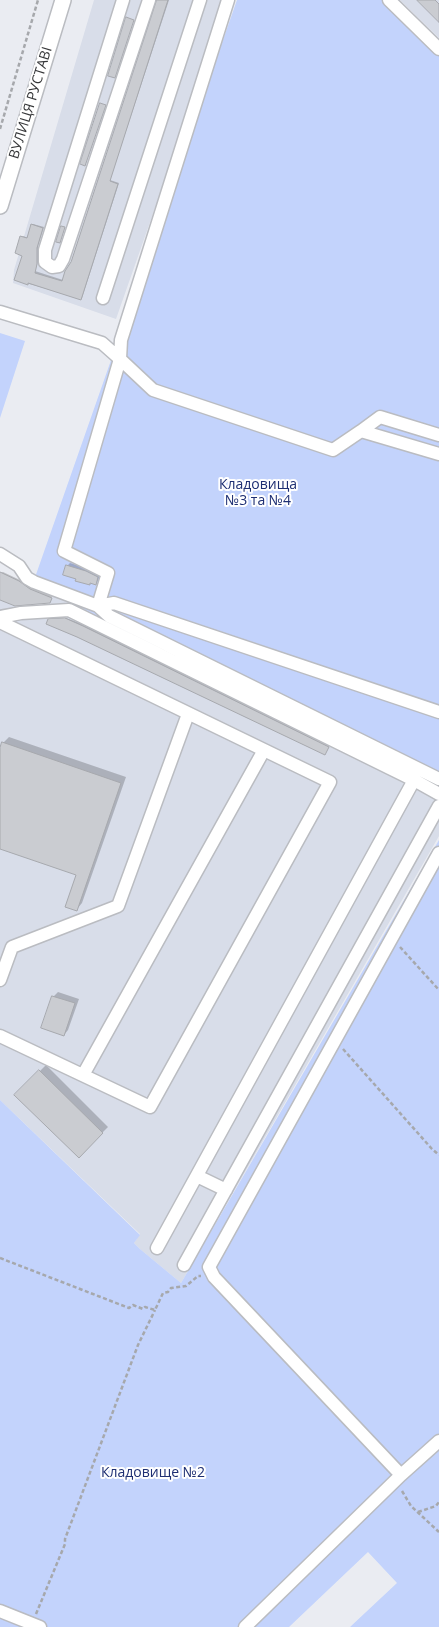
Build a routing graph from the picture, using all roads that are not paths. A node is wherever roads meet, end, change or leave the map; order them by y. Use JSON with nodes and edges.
{"nodes":[{"id":1,"x":63,"y":0,"type":"edge"},
{"id":2,"x":123,"y":0,"type":"edge"},
{"id":3,"x":149,"y":0,"type":"edge"},
{"id":4,"x":200,"y":0,"type":"edge"},
{"id":5,"x":228,"y":0,"type":"edge"},
{"id":6,"x":389,"y":0,"type":"edge"},
{"id":7,"x":439,"y":48,"type":"edge"},
{"id":8,"x":0,"y":206,"type":"edge"},
{"id":9,"x":103,"y":298,"type":"dead end"},
{"id":10,"x":0,"y":312,"type":"edge"},
{"id":11,"x":120,"y":359,"type":"junction"},
{"id":12,"x":361,"y":431,"type":"junction"},
{"id":13,"x":439,"y":435,"type":"edge"},
{"id":14,"x":439,"y":454,"type":"edge"},
{"id":15,"x":0,"y":554,"type":"edge"},
{"id":16,"x":98,"y":606,"type":"junction"},
{"id":17,"x":0,"y":617,"type":"edge"},
{"id":18,"x":0,"y":622,"type":"edge"},
{"id":19,"x":439,"y":712,"type":"edge"},
{"id":20,"x":188,"y":714,"type":"junction"},
{"id":21,"x":264,"y":750,"type":"junction"},
{"id":22,"x":439,"y":779,"type":"edge"},
{"id":23,"x":414,"y":780,"type":"junction"},
{"id":24,"x":439,"y":794,"type":"edge"},
{"id":25,"x":439,"y":806,"type":"edge"},
{"id":26,"x":439,"y":853,"type":"edge"},
{"id":27,"x":0,"y":980,"type":"edge"},
{"id":28,"x":0,"y":1036,"type":"edge"},
{"id":29,"x":83,"y":1075,"type":"junction"},
{"id":30,"x":197,"y":1176,"type":"junction"},
{"id":31,"x":226,"y":1190,"type":"junction"},
{"id":32,"x":158,"y":1248,"type":"dead end"},
{"id":33,"x":184,"y":1265,"type":"dead end"},
{"id":34,"x":439,"y":1441,"type":"edge"},
{"id":35,"x":398,"y":1478,"type":"junction"},
{"id":36,"x":0,"y":1611,"type":"edge"},
{"id":37,"x":36,"y":1625,"type":"edge"},
{"id":38,"x":245,"y":1627,"type":"edge"}],
"edges":[{"from":1,"to":8,"type":"main road","name":"ВУЛИЦЯ РУСТАВІ"},
{"from":2,"to":3,"type":"lane"},
{"from":4,"to":9,"type":"lane"},
{"from":5,"to":11,"type":"lane"},
{"from":6,"to":7,"type":"lane"},
{"from":10,"to":11,"type":"lane"},
{"from":11,"to":12,"type":"lane"},
{"from":11,"to":16,"type":"lane"},
{"from":12,"to":13,"type":"lane"},
{"from":12,"to":14,"type":"lane"},
{"from":15,"to":16,"type":"lane"},
{"from":16,"to":19,"type":"lane"},
{"from":16,"to":22,"type":"lane"},
{"from":17,"to":23,"type":"lane"},
{"from":18,"to":20,"type":"lane"},
{"from":20,"to":21,"type":"lane"},
{"from":20,"to":27,"type":"lane"},
{"from":21,"to":29,"type":"lane"},
{"from":21,"to":29,"type":"lane"},
{"from":23,"to":24,"type":"lane"},
{"from":23,"to":30,"type":"lane"},
{"from":25,"to":31,"type":"lane"},
{"from":26,"to":35,"type":"lane"},
{"from":28,"to":29,"type":"lane"},
{"from":30,"to":31,"type":"lane"},
{"from":30,"to":32,"type":"lane"},
{"from":31,"to":33,"type":"lane"},
{"from":34,"to":35,"type":"lane"},
{"from":35,"to":38,"type":"lane"},
{"from":36,"to":37,"type":"lane"}]}
